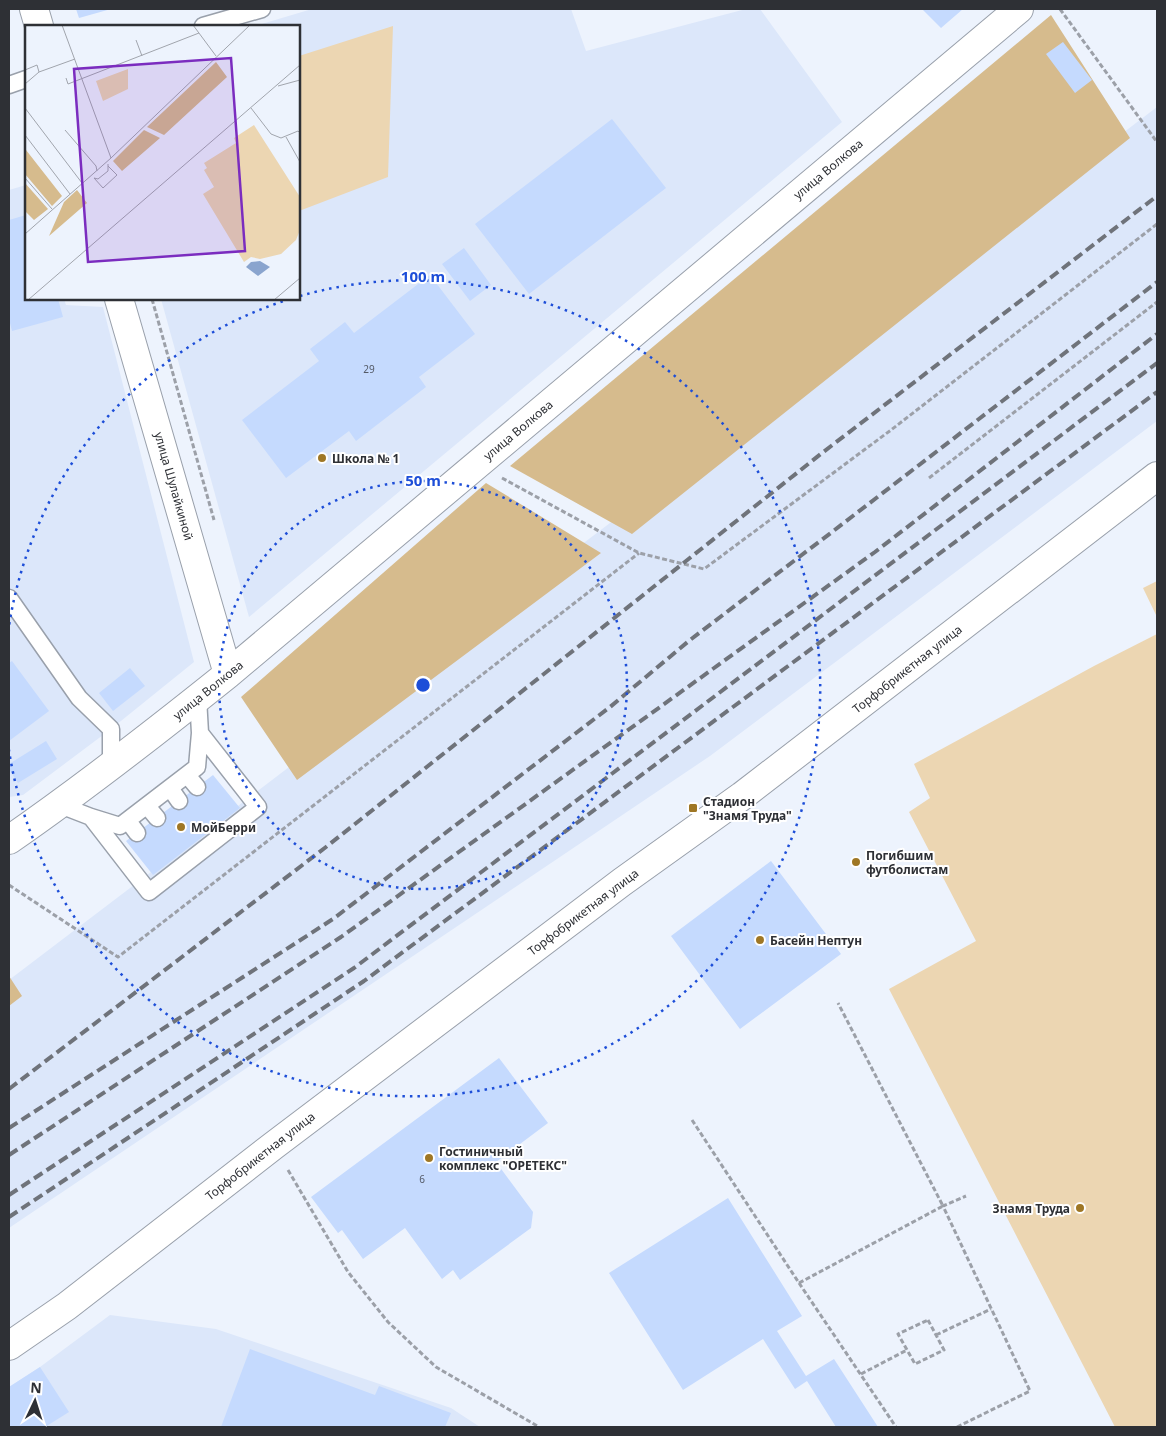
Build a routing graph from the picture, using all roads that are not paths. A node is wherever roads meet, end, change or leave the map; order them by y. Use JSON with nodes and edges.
{"nodes":[{"id":1,"x":34,"y":9,"type":"edge"},
{"id":2,"x":262,"y":9,"type":"edge"},
{"id":3,"x":1019,"y":9,"type":"edge"},
{"id":4,"x":39,"y":25,"type":"edge"},
{"id":5,"x":206,"y":25,"type":"edge"},
{"id":6,"x":25,"y":79,"type":"edge"},
{"id":7,"x":9,"y":84,"type":"edge"},
{"id":8,"x":119,"y":300,"type":"edge"},
{"id":9,"x":1157,"y":476,"type":"edge"},
{"id":10,"x":9,"y":598,"type":"edge"},
{"id":11,"x":228,"y":674,"type":"junction"},
{"id":12,"x":198,"y":698,"type":"junction"},
{"id":13,"x":200,"y":733,"type":"junction"},
{"id":14,"x":111,"y":766,"type":"junction"},
{"id":15,"x":60,"y":805,"type":"junction"},
{"id":16,"x":91,"y":817,"type":"junction"},
{"id":17,"x":9,"y":840,"type":"edge"},
{"id":18,"x":9,"y":1346,"type":"edge"}],
"edges":[{"from":1,"to":4,"type":"street"},
{"from":2,"to":5,"type":"lane"},
{"from":3,"to":11,"type":"street","name":"улица Волкова"},
{"from":6,"to":7,"type":"lane"},
{"from":8,"to":11,"type":"street","name":"улица Шулайкиной"},
{"from":9,"to":18,"type":"street","name":"Торфобрикетная улица"},
{"from":10,"to":14,"type":"lane"},
{"from":11,"to":12,"type":"street","name":"улица Волкова"},
{"from":12,"to":13,"type":"lane"},
{"from":12,"to":14,"type":"street","name":"улица Волкова"},
{"from":13,"to":16,"type":"lane"},
{"from":13,"to":16,"type":"lane"},
{"from":14,"to":15,"type":"street","name":"улица Волкова"},
{"from":15,"to":16,"type":"lane"},
{"from":15,"to":17,"type":"street","name":"улица Волкова"}]}
